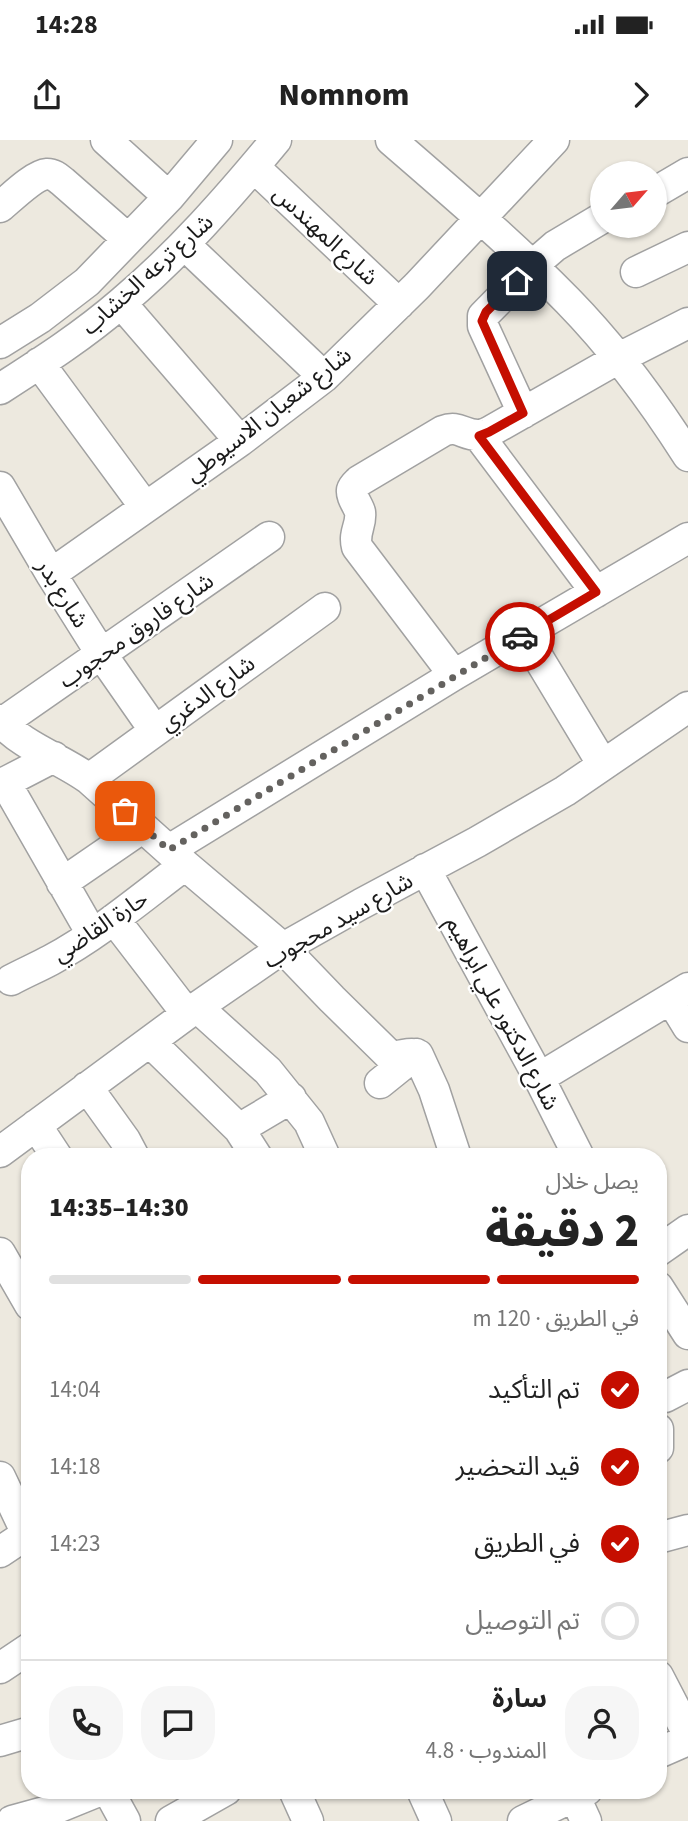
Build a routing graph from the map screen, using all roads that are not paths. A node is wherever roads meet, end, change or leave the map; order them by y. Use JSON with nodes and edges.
{"nodes":[{"id":1,"x":106,"y":140,"type":"edge"},
{"id":2,"x":217,"y":140,"type":"edge"},
{"id":3,"x":276,"y":140,"type":"edge"},
{"id":4,"x":554,"y":140,"type":"edge"},
{"id":5,"x":402,"y":144,"type":"edge"},
{"id":6,"x":254,"y":167,"type":"junction"},
{"id":7,"x":688,"y":174,"type":"edge"},
{"id":8,"x":667,"y":186,"type":"edge"},
{"id":9,"x":169,"y":197,"type":"junction"},
{"id":10,"x":0,"y":207,"type":"edge"},
{"id":11,"x":481,"y":219,"type":"junction"},
{"id":12,"x":590,"y":225,"type":"edge"},
{"id":13,"x":128,"y":239,"type":"junction"},
{"id":14,"x":184,"y":244,"type":"junction"},
{"id":15,"x":688,"y":247,"type":"edge"},
{"id":16,"x":532,"y":266,"type":"junction"},
{"id":17,"x":636,"y":272,"type":"dead end"},
{"id":18,"x":121,"y":303,"type":"junction"},
{"id":19,"x":399,"y":304,"type":"junction"},
{"id":20,"x":688,"y":323,"type":"edge"},
{"id":21,"x":5,"y":330,"type":"edge"},
{"id":22,"x":619,"y":358,"type":"junction"},
{"id":23,"x":39,"y":363,"type":"junction"},
{"id":24,"x":324,"y":377,"type":"junction"},
{"id":25,"x":0,"y":389,"type":"edge"},
{"id":26,"x":523,"y":413,"type":"junction"},
{"id":27,"x":479,"y":436,"type":"junction"},
{"id":28,"x":240,"y":440,"type":"junction"},
{"id":29,"x":688,"y":456,"type":"edge"},
{"id":30,"x":0,"y":487,"type":"edge"},
{"id":31,"x":145,"y":507,"type":"junction"},
{"id":32,"x":269,"y":537,"type":"dead end"},
{"id":33,"x":688,"y":538,"type":"edge"},
{"id":34,"x":51,"y":574,"type":"junction"},
{"id":35,"x":596,"y":592,"type":"junction"},
{"id":36,"x":325,"y":608,"type":"dead end"},
{"id":37,"x":524,"y":634,"type":"junction"},
{"id":38,"x":102,"y":655,"type":"junction"},
{"id":39,"x":454,"y":676,"type":"junction"},
{"id":40,"x":688,"y":707,"type":"edge"},
{"id":41,"x":1,"y":722,"type":"edge"},
{"id":42,"x":155,"y":731,"type":"junction"},
{"id":43,"x":54,"y":757,"type":"junction"},
{"id":44,"x":603,"y":765,"type":"junction"},
{"id":45,"x":89,"y":779,"type":"junction"},
{"id":46,"x":3,"y":784,"type":"edge"},
{"id":47,"x":142,"y":828,"type":"junction"},
{"id":48,"x":177,"y":858,"type":"junction"},
{"id":49,"x":425,"y":869,"type":"junction"},
{"id":50,"x":62,"y":883,"type":"junction"},
{"id":51,"x":103,"y":927,"type":"junction"},
{"id":52,"x":283,"y":948,"type":"junction"},
{"id":53,"x":11,"y":980,"type":"dead end"},
{"id":54,"x":679,"y":994,"type":"edge"},
{"id":55,"x":192,"y":1011,"type":"junction"},
{"id":56,"x":688,"y":1027,"type":"edge"},
{"id":57,"x":150,"y":1042,"type":"junction"},
{"id":58,"x":416,"y":1054,"type":"junction"},
{"id":59,"x":539,"y":1078,"type":"junction"},
{"id":60,"x":380,"y":1083,"type":"dead end"},
{"id":61,"x":87,"y":1087,"type":"junction"},
{"id":62,"x":291,"y":1098,"type":"junction"},
{"id":63,"x":36,"y":1125,"type":"junction"},
{"id":64,"x":239,"y":1129,"type":"junction"},
{"id":65,"x":51,"y":1148,"type":"edge"},
{"id":66,"x":129,"y":1148,"type":"edge"},
{"id":67,"x":251,"y":1148,"type":"edge"},
{"id":68,"x":322,"y":1148,"type":"edge"},
{"id":69,"x":453,"y":1148,"type":"edge"},
{"id":70,"x":574,"y":1148,"type":"edge"},
{"id":71,"x":0,"y":1152,"type":"edge"},
{"id":72,"x":688,"y":1230,"type":"edge"},
{"id":73,"x":667,"y":1245,"type":"edge"},
{"id":74,"x":0,"y":1253,"type":"edge"},
{"id":75,"x":21,"y":1289,"type":"edge"},
{"id":76,"x":667,"y":1301,"type":"edge"},
{"id":77,"x":688,"y":1334,"type":"edge"},
{"id":78,"x":688,"y":1385,"type":"edge"},
{"id":79,"x":667,"y":1395,"type":"edge"},
{"id":80,"x":0,"y":1477,"type":"edge"},
{"id":81,"x":21,"y":1519,"type":"edge"},
{"id":82,"x":688,"y":1530,"type":"edge"},
{"id":83,"x":667,"y":1536,"type":"edge"},
{"id":84,"x":21,"y":1538,"type":"edge"},
{"id":85,"x":0,"y":1552,"type":"edge"},
{"id":86,"x":21,"y":1654,"type":"edge"},
{"id":87,"x":0,"y":1668,"type":"edge"},
{"id":88,"x":667,"y":1693,"type":"edge"},
{"id":89,"x":688,"y":1734,"type":"edge"},
{"id":90,"x":21,"y":1735,"type":"edge"},
{"id":91,"x":688,"y":1740,"type":"edge"},
{"id":92,"x":0,"y":1741,"type":"edge"},
{"id":93,"x":667,"y":1749,"type":"edge"},
{"id":94,"x":79,"y":1799,"type":"edge"},
{"id":95,"x":113,"y":1799,"type":"edge"},
{"id":96,"x":210,"y":1799,"type":"edge"},
{"id":97,"x":426,"y":1799,"type":"edge"},
{"id":98,"x":583,"y":1803,"type":"edge"},
{"id":99,"x":12,"y":1821,"type":"edge"},
{"id":100,"x":125,"y":1821,"type":"edge"},
{"id":101,"x":171,"y":1821,"type":"edge"},
{"id":102,"x":436,"y":1821,"type":"edge"},
{"id":103,"x":523,"y":1821,"type":"edge"}],
"edges":[{"from":1,"to":9,"type":"street"},
{"from":2,"to":9,"type":"street","name":"شارع ترعه الخشاب"},
{"from":3,"to":6,"type":"street","name":"شارع ترعه الخشاب"},
{"from":4,"to":11,"type":"street","name":"شارع شعبان الاسيوطي"},
{"from":5,"to":11,"type":"street"},
{"from":6,"to":14,"type":"street","name":"شارع ترعه الخشاب"},
{"from":6,"to":19,"type":"street","name":"شارع المهندس"},
{"from":7,"to":8,"type":"street"},
{"from":9,"to":13,"type":"street","name":"شارع ترعه الخشاب"},
{"from":10,"to":13,"type":"street"},
{"from":11,"to":16,"type":"street"},
{"from":11,"to":19,"type":"street","name":"شارع شعبان الاسيوطي"},
{"from":12,"to":16,"type":"street"},
{"from":13,"to":21,"type":"street","name":"شارع ترعه الخشاب"},
{"from":14,"to":18,"type":"street","name":"شارع ترعه الخشاب"},
{"from":14,"to":24,"type":"street"},
{"from":15,"to":17,"type":"street"},
{"from":16,"to":22,"type":"street"},
{"from":16,"to":26,"type":"street"},
{"from":18,"to":23,"type":"street","name":"شارع ترعه الخشاب"},
{"from":18,"to":28,"type":"street"},
{"from":19,"to":24,"type":"street","name":"شارع شعبان الاسيوطي"},
{"from":20,"to":22,"type":"street"},
{"from":22,"to":26,"type":"street"},
{"from":22,"to":29,"type":"street"},
{"from":23,"to":25,"type":"street","name":"شارع ترعه الخشاب"},
{"from":23,"to":31,"type":"street"},
{"from":24,"to":28,"type":"street","name":"شارع شعبان الاسيوطي"},
{"from":26,"to":27,"type":"street"},
{"from":27,"to":35,"type":"street"},
{"from":27,"to":39,"type":"street"},
{"from":28,"to":31,"type":"street","name":"شارع شعبان الاسيوطي"},
{"from":30,"to":34,"type":"street","name":"شارع بدر"},
{"from":31,"to":34,"type":"street","name":"شارع شعبان الاسيوطي"},
{"from":32,"to":38,"type":"street","name":"شارع فاروق محجوب"},
{"from":33,"to":35,"type":"street","name":"حارة القاضي"},
{"from":34,"to":38,"type":"street","name":"شارع بدر"},
{"from":35,"to":37,"type":"street","name":"حارة القاضي"},
{"from":36,"to":42,"type":"street","name":"شارع الدغري"},
{"from":37,"to":39,"type":"street","name":"حارة القاضي"},
{"from":37,"to":44,"type":"street"},
{"from":38,"to":41,"type":"street","name":"شارع فاروق محجوب"},
{"from":38,"to":42,"type":"street","name":"شارع بدر"},
{"from":39,"to":48,"type":"street","name":"حارة القاضي"},
{"from":40,"to":44,"type":"street","name":"شارع سيد محجوب"},
{"from":41,"to":43,"type":"street"},
{"from":42,"to":45,"type":"street","name":"شارع الدغري"},
{"from":43,"to":45,"type":"street"},
{"from":43,"to":46,"type":"street"},
{"from":44,"to":49,"type":"street","name":"شارع سيد محجوب"},
{"from":45,"to":47,"type":"street"},
{"from":46,"to":50,"type":"street"},
{"from":47,"to":48,"type":"street"},
{"from":47,"to":50,"type":"street"},
{"from":48,"to":51,"type":"street","name":"حارة القاضي"},
{"from":48,"to":52,"type":"street"},
{"from":49,"to":52,"type":"street","name":"شارع سيد محجوب"},
{"from":49,"to":59,"type":"street","name":"شارع الدكتور علي ابراهيم"},
{"from":50,"to":51,"type":"street"},
{"from":51,"to":53,"type":"street","name":"حارة القاضي"},
{"from":51,"to":55,"type":"street"},
{"from":52,"to":55,"type":"street","name":"شارع سيد محجوب"},
{"from":52,"to":58,"type":"street"},
{"from":54,"to":56,"type":"street"},
{"from":54,"to":59,"type":"street"},
{"from":55,"to":57,"type":"street","name":"شارع سيد محجوب"},
{"from":55,"to":62,"type":"street"},
{"from":57,"to":61,"type":"street","name":"شارع سيد محجوب"},
{"from":57,"to":64,"type":"street"},
{"from":58,"to":60,"type":"street"},
{"from":58,"to":69,"type":"street"},
{"from":59,"to":70,"type":"street","name":"شارع الدكتور علي ابراهيم"},
{"from":61,"to":63,"type":"street","name":"شارع سيد محجوب"},
{"from":61,"to":66,"type":"street"},
{"from":62,"to":64,"type":"street"},
{"from":62,"to":68,"type":"street"},
{"from":63,"to":65,"type":"street"},
{"from":63,"to":71,"type":"street","name":"شارع سيد محجوب"},
{"from":64,"to":67,"type":"street"},
{"from":72,"to":73,"type":"street"},
{"from":74,"to":75,"type":"street"},
{"from":76,"to":77,"type":"street"},
{"from":78,"to":79,"type":"street"},
{"from":80,"to":81,"type":"street"},
{"from":82,"to":83,"type":"street"},
{"from":84,"to":85,"type":"street"},
{"from":86,"to":87,"type":"street"},
{"from":88,"to":89,"type":"street"},
{"from":90,"to":92,"type":"street"},
{"from":91,"to":93,"type":"street"},
{"from":94,"to":99,"type":"street"},
{"from":95,"to":100,"type":"street"},
{"from":96,"to":101,"type":"street"},
{"from":97,"to":102,"type":"street"},
{"from":98,"to":103,"type":"street"}]}
